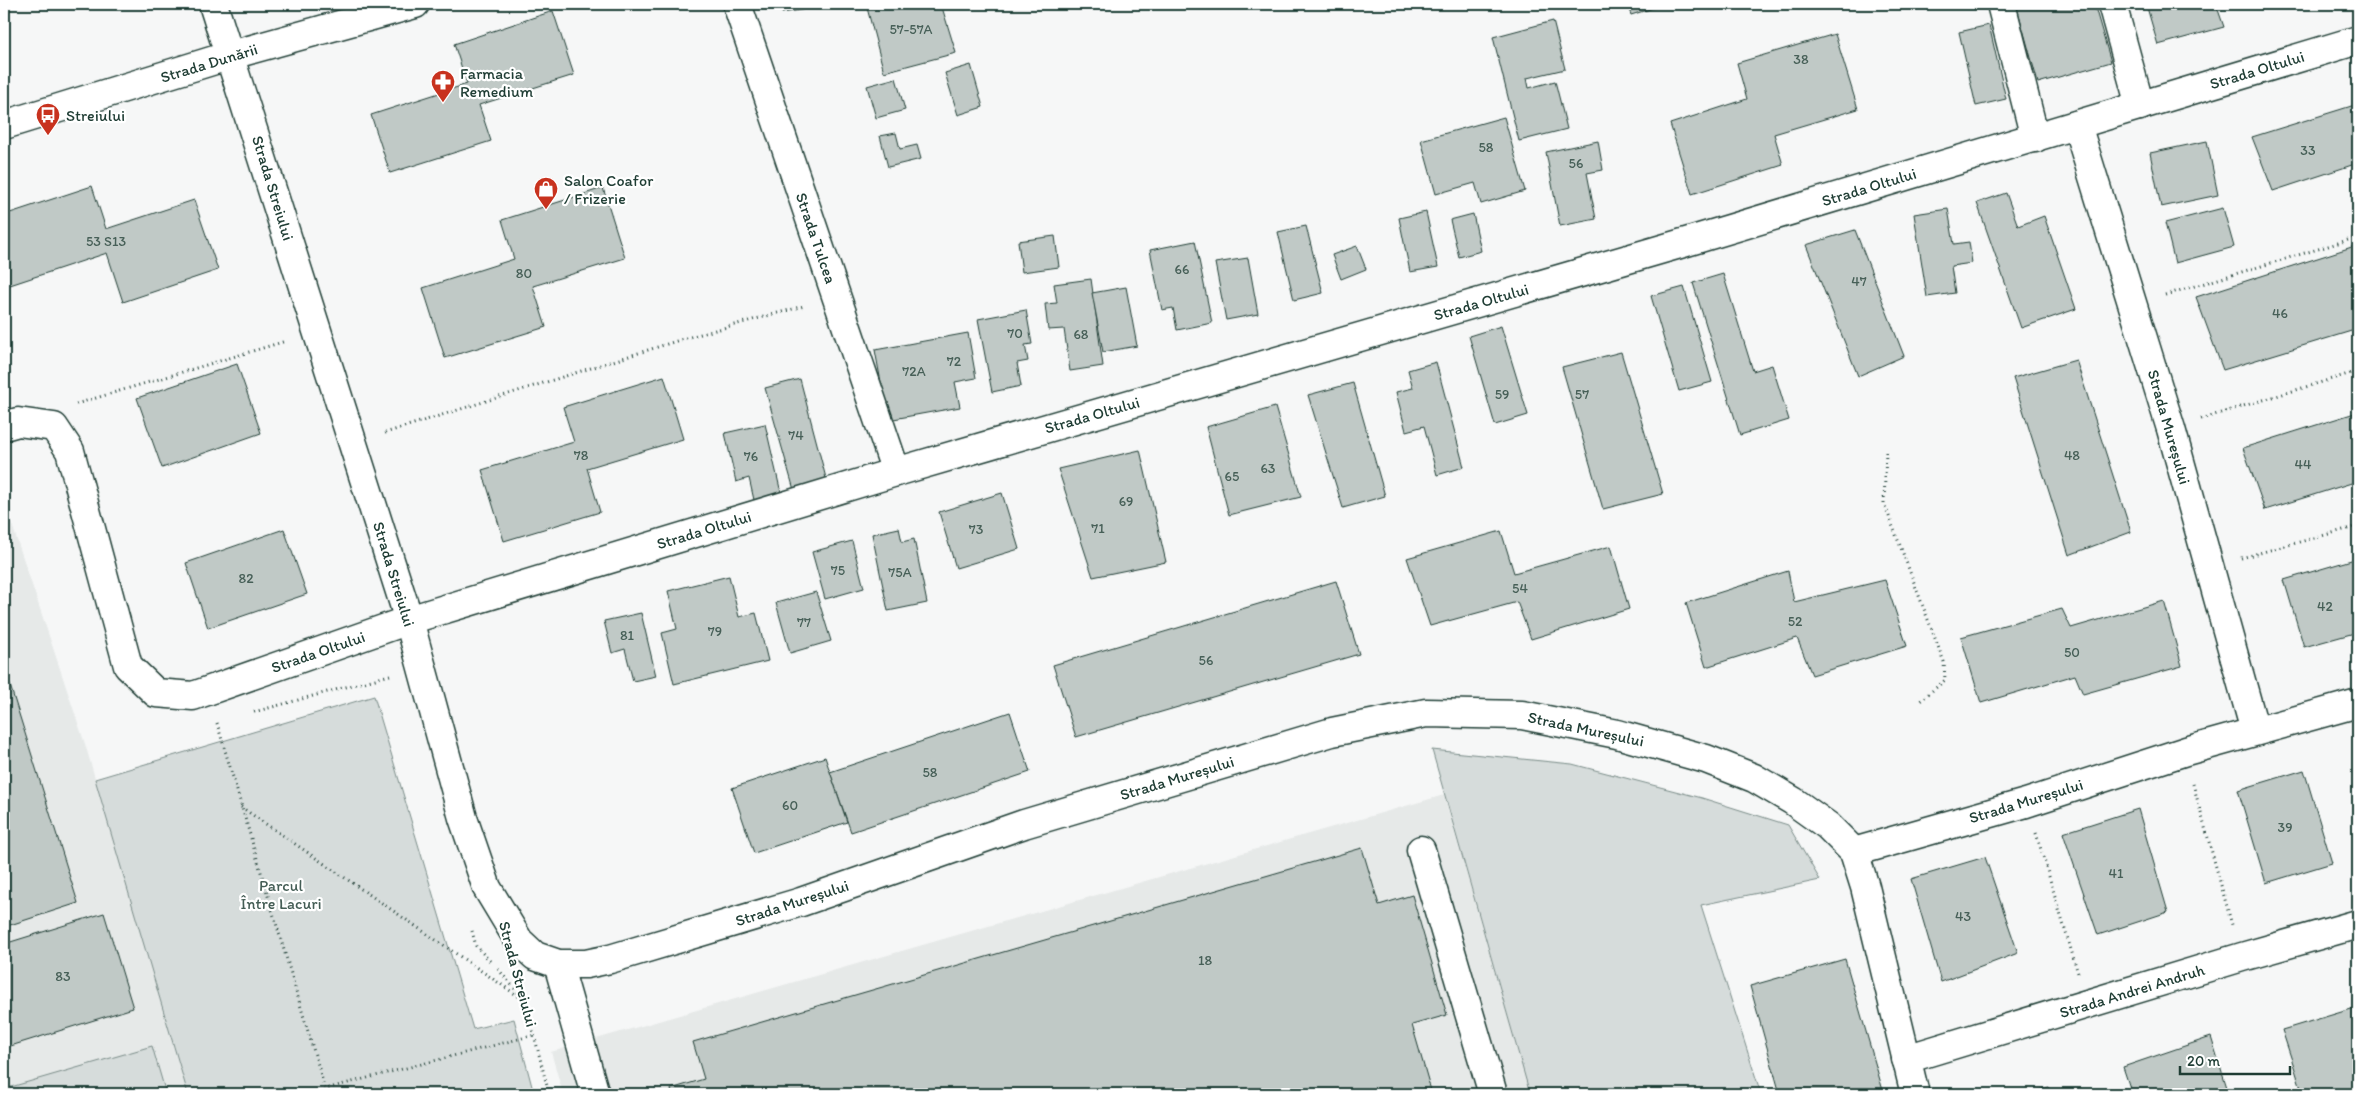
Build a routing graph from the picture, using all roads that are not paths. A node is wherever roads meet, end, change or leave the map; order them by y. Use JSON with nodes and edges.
{"nodes":[{"id":1,"x":213,"y":4,"type":"edge"},
{"id":2,"x":415,"y":4,"type":"edge"},
{"id":3,"x":737,"y":4,"type":"edge"},
{"id":4,"x":2000,"y":4,"type":"edge"},
{"id":5,"x":2112,"y":4,"type":"edge"},
{"id":6,"x":2358,"y":40,"type":"edge"},
{"id":7,"x":231,"y":56,"type":"junction"},
{"id":8,"x":2140,"y":106,"type":"junction"},
{"id":9,"x":4,"y":125,"type":"edge"},
{"id":10,"x":2078,"y":125,"type":"junction"},
{"id":11,"x":2035,"y":138,"type":"junction"},
{"id":12,"x":4,"y":426,"type":"edge"},
{"id":13,"x":896,"y":472,"type":"junction"},
{"id":14,"x":409,"y":620,"type":"junction"},
{"id":15,"x":2358,"y":703,"type":"edge"},
{"id":16,"x":2254,"y":731,"type":"junction"},
{"id":17,"x":1421,"y":850,"type":"dead end"},
{"id":18,"x":1854,"y":852,"type":"junction"},
{"id":19,"x":505,"y":918,"type":"joint"},
{"id":20,"x":2358,"y":924,"type":"edge"},
{"id":21,"x":558,"y":964,"type":"junction"},
{"id":22,"x":1906,"y":1059,"type":"junction"},
{"id":23,"x":595,"y":1094,"type":"edge"},
{"id":24,"x":1492,"y":1094,"type":"edge"},
{"id":25,"x":1915,"y":1094,"type":"edge"}],
"edges":[{"from":1,"to":7,"type":"street","name":"Strada Streiului"},
{"from":2,"to":7,"type":"street","name":"Strada Dunării"},
{"from":3,"to":13,"type":"street","name":"Strada Tulcea"},
{"from":4,"to":11,"type":"street"},
{"from":5,"to":8,"type":"street"},
{"from":6,"to":8,"type":"street","name":"Strada Oltului"},
{"from":7,"to":9,"type":"street","name":"Strada Dunării"},
{"from":7,"to":14,"type":"street","name":"Strada Streiului"},
{"from":8,"to":10,"type":"street","name":"Strada Oltului"},
{"from":10,"to":11,"type":"street","name":"Strada Oltului"},
{"from":10,"to":16,"type":"street","name":"Strada Mureșului"},
{"from":11,"to":13,"type":"street","name":"Strada Oltului"},
{"from":12,"to":14,"type":"street","name":"Strada Oltului"},
{"from":13,"to":14,"type":"street","name":"Strada Oltului"},
{"from":14,"to":19,"type":"street","name":"Strada Streiului"},
{"from":15,"to":16,"type":"street","name":"Strada Mureșului"},
{"from":16,"to":18,"type":"street","name":"Strada Mureșului"},
{"from":17,"to":24,"type":"street"},
{"from":18,"to":21,"type":"street","name":"Strada Mureșului"},
{"from":18,"to":22,"type":"street","name":"Strada Mureșului"},
{"from":19,"to":21,"type":"street","name":"Strada Mureșului"},
{"from":20,"to":22,"type":"street","name":"Strada Andrei Andruh"},
{"from":21,"to":23,"type":"street"},
{"from":22,"to":25,"type":"street","name":"Strada Mureșului"}]}
